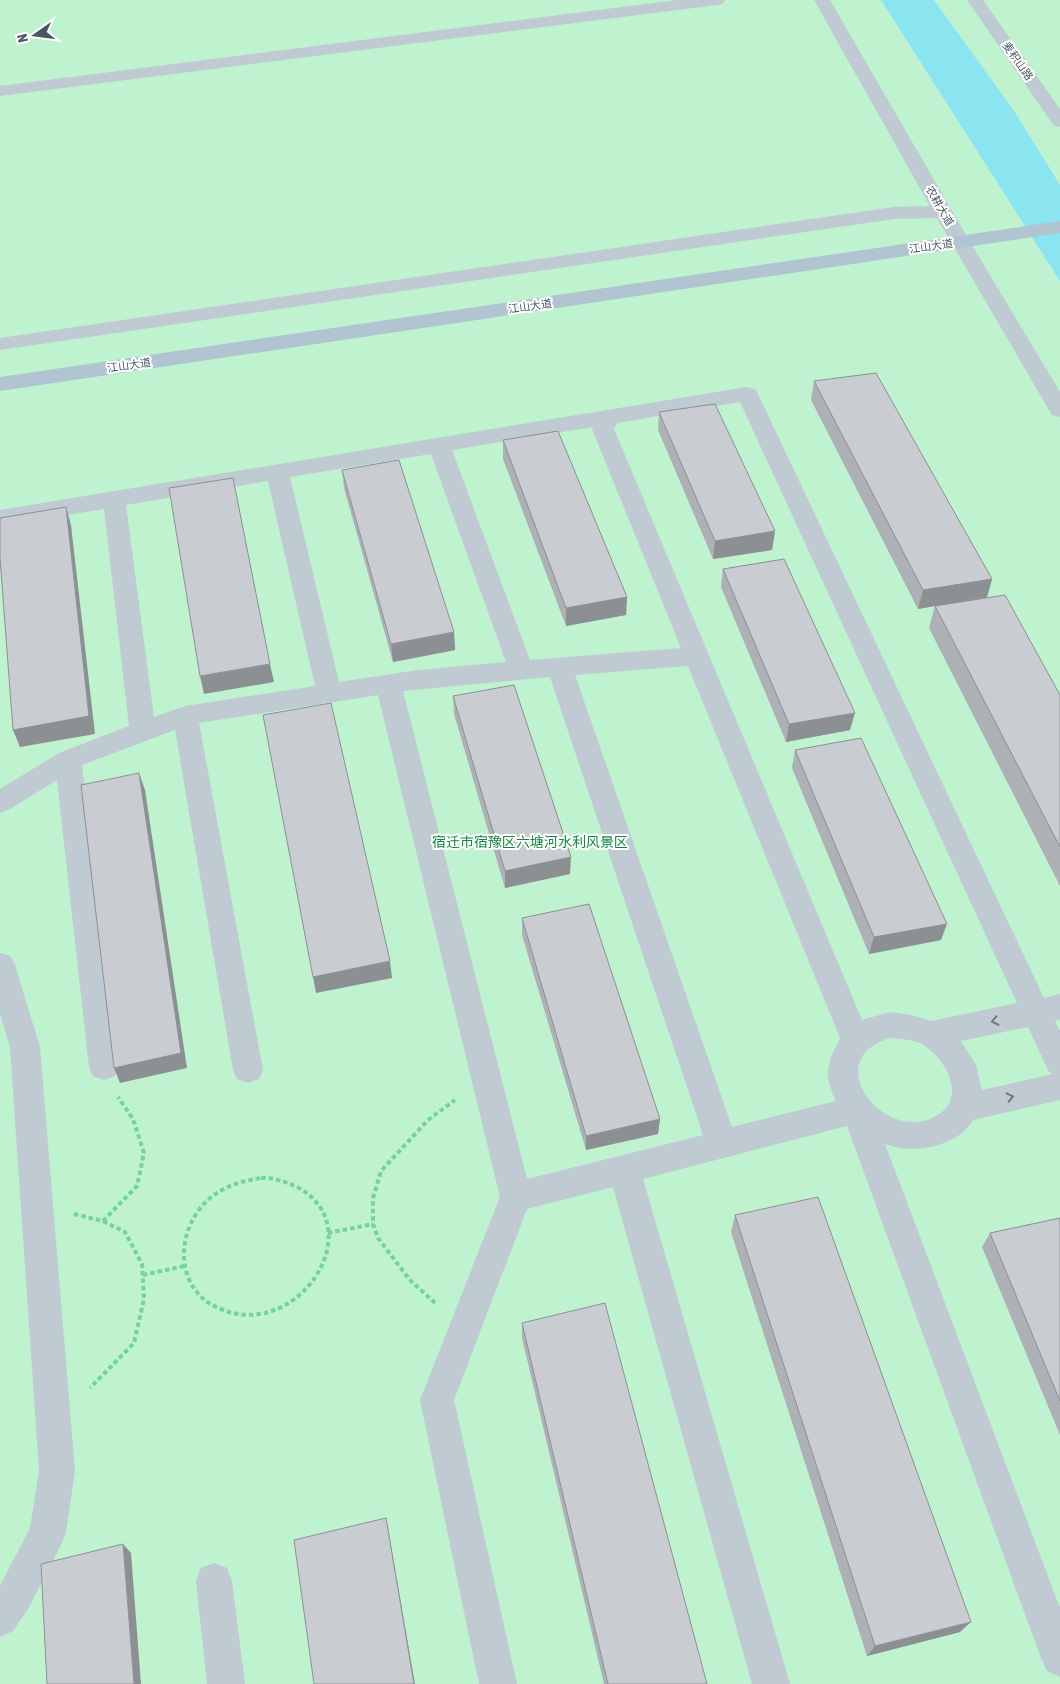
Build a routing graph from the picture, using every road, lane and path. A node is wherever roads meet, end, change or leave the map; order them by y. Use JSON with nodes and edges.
{"nodes":[{"id":1,"x":717,"y":0,"type":"edge"},
{"id":2,"x":822,"y":0,"type":"edge"},
{"id":3,"x":975,"y":0,"type":"edge"},
{"id":4,"x":0,"y":91,"type":"edge"},
{"id":5,"x":1060,"y":122,"type":"edge"},
{"id":6,"x":943,"y":212,"type":"junction"},
{"id":7,"x":1060,"y":227,"type":"edge"},
{"id":8,"x":969,"y":241,"type":"junction"},
{"id":9,"x":0,"y":344,"type":"edge"},
{"id":10,"x":0,"y":384,"type":"edge"},
{"id":11,"x":1060,"y":410,"type":"edge"},
{"id":12,"x":608,"y":417,"type":"junction"},
{"id":13,"x":439,"y":445,"type":"junction"},
{"id":14,"x":277,"y":472,"type":"junction"},
{"id":15,"x":114,"y":500,"type":"junction"},
{"id":16,"x":0,"y":518,"type":"edge"},
{"id":17,"x":697,"y":656,"type":"junction"},
{"id":18,"x":559,"y":666,"type":"junction"},
{"id":19,"x":520,"y":670,"type":"junction"},
{"id":20,"x":388,"y":683,"type":"junction"},
{"id":21,"x":329,"y":692,"type":"junction"},
{"id":22,"x":185,"y":716,"type":"junction"},
{"id":23,"x":143,"y":731,"type":"junction"},
{"id":24,"x":68,"y":760,"type":"junction"},
{"id":25,"x":0,"y":802,"type":"edge"},
{"id":26,"x":0,"y":965,"type":"edge"},
{"id":27,"x":1048,"y":1009,"type":"edge"},
{"id":28,"x":931,"y":1034,"type":"junction"},
{"id":29,"x":856,"y":1041,"type":"junction"},
{"id":30,"x":1060,"y":1063,"type":"edge"},
{"id":31,"x":104,"y":1067,"type":"joint"},
{"id":32,"x":248,"y":1070,"type":"dead end"},
{"id":33,"x":486,"y":1078,"type":"junction"},
{"id":34,"x":1060,"y":1086,"type":"edge"},
{"id":35,"x":963,"y":1108,"type":"junction"},
{"id":36,"x":856,"y":1110,"type":"junction"},
{"id":37,"x":722,"y":1144,"type":"junction"},
{"id":38,"x":624,"y":1169,"type":"junction"},
{"id":39,"x":516,"y":1197,"type":"junction"},
{"id":40,"x":37,"y":1205,"type":"junction"},
{"id":41,"x":103,"y":1221,"type":"junction"},
{"id":42,"x":374,"y":1224,"type":"junction"},
{"id":43,"x":328,"y":1232,"type":"junction"},
{"id":44,"x":185,"y":1266,"type":"junction"},
{"id":45,"x":143,"y":1275,"type":"junction"},
{"id":46,"x":464,"y":1332,"type":"junction"},
{"id":47,"x":53,"y":1419,"type":"junction"},
{"id":48,"x":214,"y":1581,"type":"dead end"},
{"id":49,"x":0,"y":1618,"type":"edge"},
{"id":50,"x":1060,"y":1658,"type":"edge"},
{"id":51,"x":226,"y":1684,"type":"edge"},
{"id":52,"x":498,"y":1684,"type":"edge"},
{"id":53,"x":771,"y":1684,"type":"edge"}],
"edges":[{"from":1,"to":4,"type":"street"},
{"from":2,"to":6,"type":"street","name":"农耕大道"},
{"from":3,"to":5,"type":"street","name":"麦积山路"},
{"from":6,"to":8,"type":"street","name":"农耕大道"},
{"from":6,"to":9,"type":"street"},
{"from":7,"to":8,"type":"main road","name":"江山大道"},
{"from":8,"to":10,"type":"main road","name":"江山大道"},
{"from":8,"to":11,"type":"street","name":"农耕大道"},
{"from":12,"to":13,"type":"street"},
{"from":12,"to":17,"type":"street"},
{"from":12,"to":27,"type":"street"},
{"from":13,"to":14,"type":"street"},
{"from":13,"to":19,"type":"street"},
{"from":14,"to":15,"type":"street"},
{"from":14,"to":21,"type":"street"},
{"from":15,"to":16,"type":"street"},
{"from":15,"to":23,"type":"street"},
{"from":17,"to":18,"type":"street"},
{"from":17,"to":29,"type":"street"},
{"from":18,"to":19,"type":"street"},
{"from":18,"to":37,"type":"street"},
{"from":19,"to":20,"type":"street"},
{"from":20,"to":21,"type":"street"},
{"from":20,"to":33,"type":"street"},
{"from":21,"to":22,"type":"street"},
{"from":22,"to":23,"type":"street"},
{"from":22,"to":32,"type":"street"},
{"from":23,"to":24,"type":"street"},
{"from":24,"to":25,"type":"street"},
{"from":24,"to":31,"type":"street"},
{"from":26,"to":40,"type":"street"},
{"from":27,"to":28,"type":"street","one_way":true},
{"from":27,"to":30,"type":"street"},
{"from":28,"to":29,"type":"street"},
{"from":28,"to":35,"type":"street"},
{"from":29,"to":36,"type":"street"},
{"from":31,"to":41,"type":"path"},
{"from":33,"to":39,"type":"street"},
{"from":33,"to":42,"type":"path"},
{"from":35,"to":34,"type":"street","one_way":true},
{"from":35,"to":36,"type":"street"},
{"from":36,"to":37,"type":"street"},
{"from":36,"to":50,"type":"street"},
{"from":37,"to":38,"type":"street"},
{"from":38,"to":39,"type":"street"},
{"from":38,"to":53,"type":"street"},
{"from":39,"to":46,"type":"street"},
{"from":40,"to":41,"type":"path"},
{"from":40,"to":47,"type":"street"},
{"from":41,"to":45,"type":"path"},
{"from":42,"to":43,"type":"path"},
{"from":42,"to":46,"type":"path"},
{"from":43,"to":44,"type":"path"},
{"from":43,"to":44,"type":"path"},
{"from":44,"to":45,"type":"path"},
{"from":45,"to":47,"type":"path"},
{"from":46,"to":52,"type":"street"},
{"from":47,"to":49,"type":"street"},
{"from":48,"to":51,"type":"street"}]}
